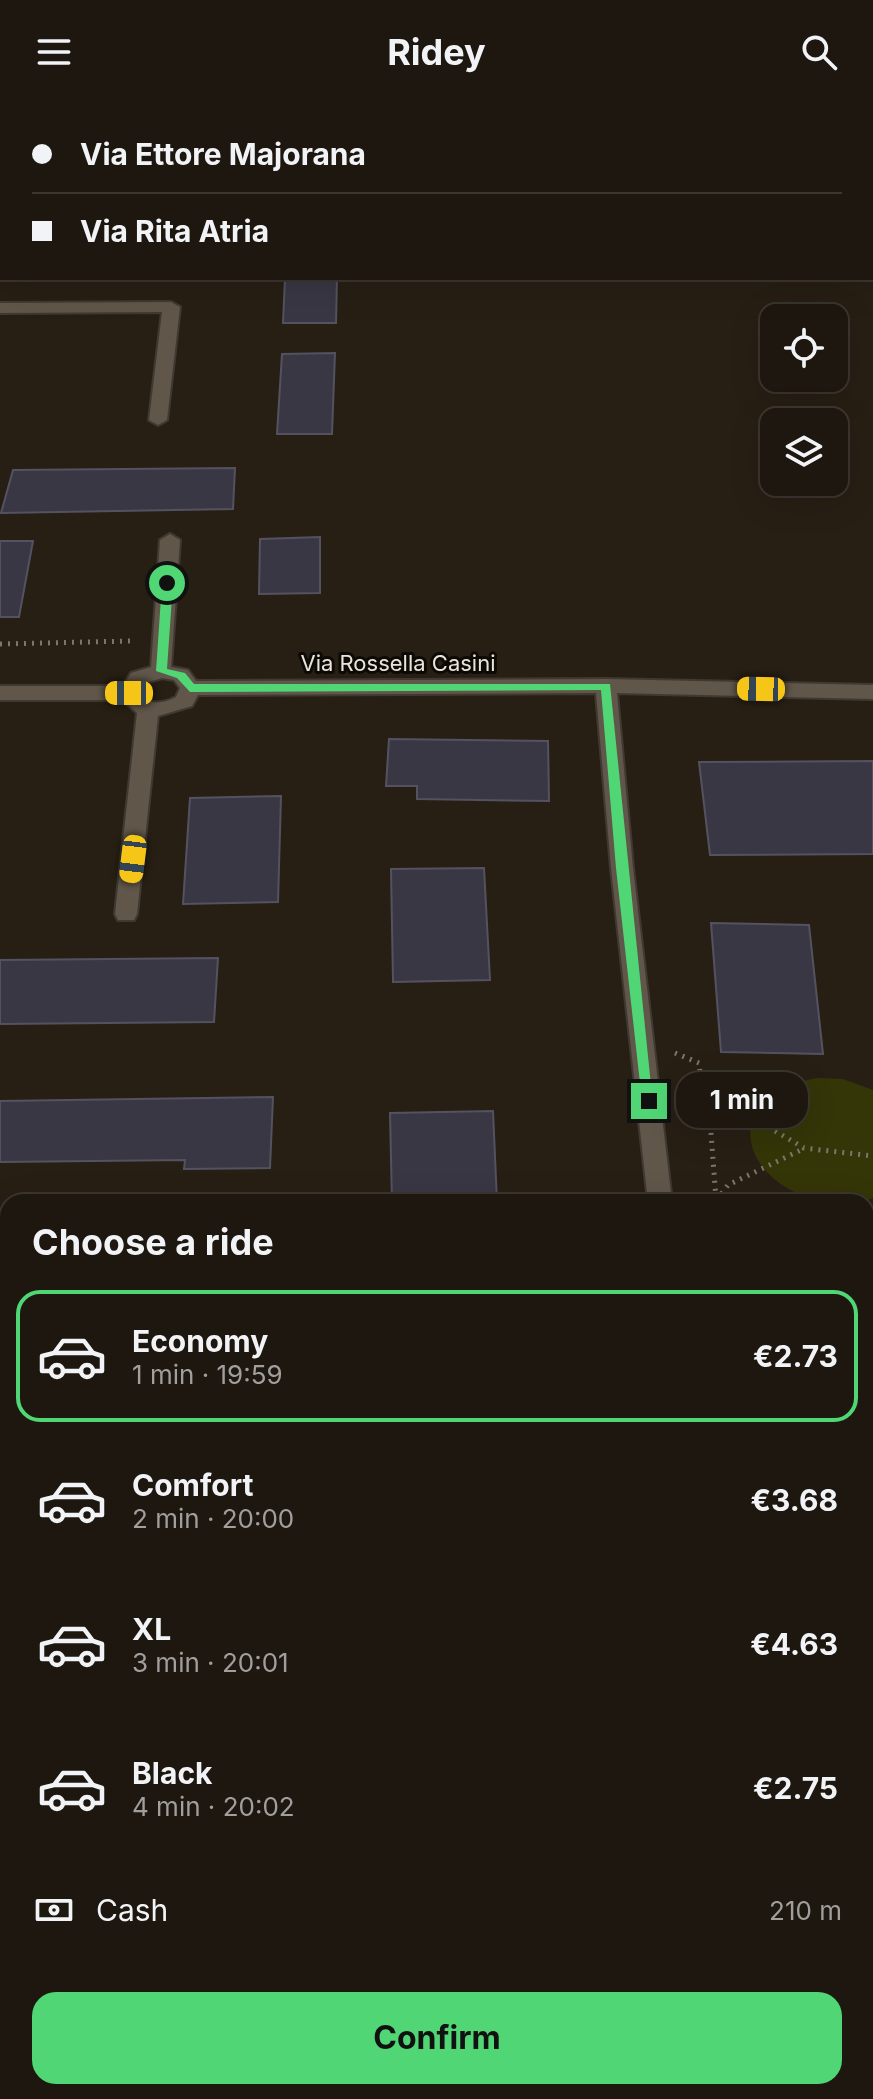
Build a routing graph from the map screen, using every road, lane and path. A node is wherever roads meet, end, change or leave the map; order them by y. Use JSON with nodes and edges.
{"nodes":[{"id":1,"x":0,"y":308,"type":"edge"},
{"id":2,"x":158,"y":420,"type":"dead end"},
{"id":3,"x":170,"y":540,"type":"dead end"},
{"id":4,"x":161,"y":671,"type":"junction"},
{"id":5,"x":606,"y":686,"type":"junction"},
{"id":6,"x":190,"y":688,"type":"junction"},
{"id":7,"x":873,"y":692,"type":"edge"},
{"id":8,"x":0,"y":693,"type":"edge"},
{"id":9,"x":129,"y":693,"type":"junction"},
{"id":10,"x":148,"y":710,"type":"junction"},
{"id":11,"x":126,"y":914,"type":"dead end"},
{"id":12,"x":642,"y":1040,"type":"junction"},
{"id":13,"x":708,"y":1092,"type":"junction"},
{"id":14,"x":804,"y":1148,"type":"junction"},
{"id":15,"x":873,"y":1156,"type":"edge"},
{"id":16,"x":659,"y":1194,"type":"edge"},
{"id":17,"x":716,"y":1194,"type":"edge"},
{"id":18,"x":721,"y":1194,"type":"edge"}],
"edges":[{"from":1,"to":2,"type":"street"},
{"from":3,"to":4,"type":"street"},
{"from":4,"to":6,"type":"street"},
{"from":4,"to":9,"type":"street"},
{"from":5,"to":6,"type":"street","name":"Via Rossella Casini"},
{"from":5,"to":7,"type":"street","name":"Via Rossella Casini"},
{"from":5,"to":12,"type":"street"},
{"from":6,"to":10,"type":"street"},
{"from":8,"to":9,"type":"street"},
{"from":9,"to":10,"type":"street"},
{"from":10,"to":11,"type":"street"},
{"from":12,"to":13,"type":"path"},
{"from":12,"to":16,"type":"street"},
{"from":13,"to":14,"type":"path"},
{"from":13,"to":17,"type":"path"},
{"from":14,"to":15,"type":"path"},
{"from":14,"to":18,"type":"path"}]}
